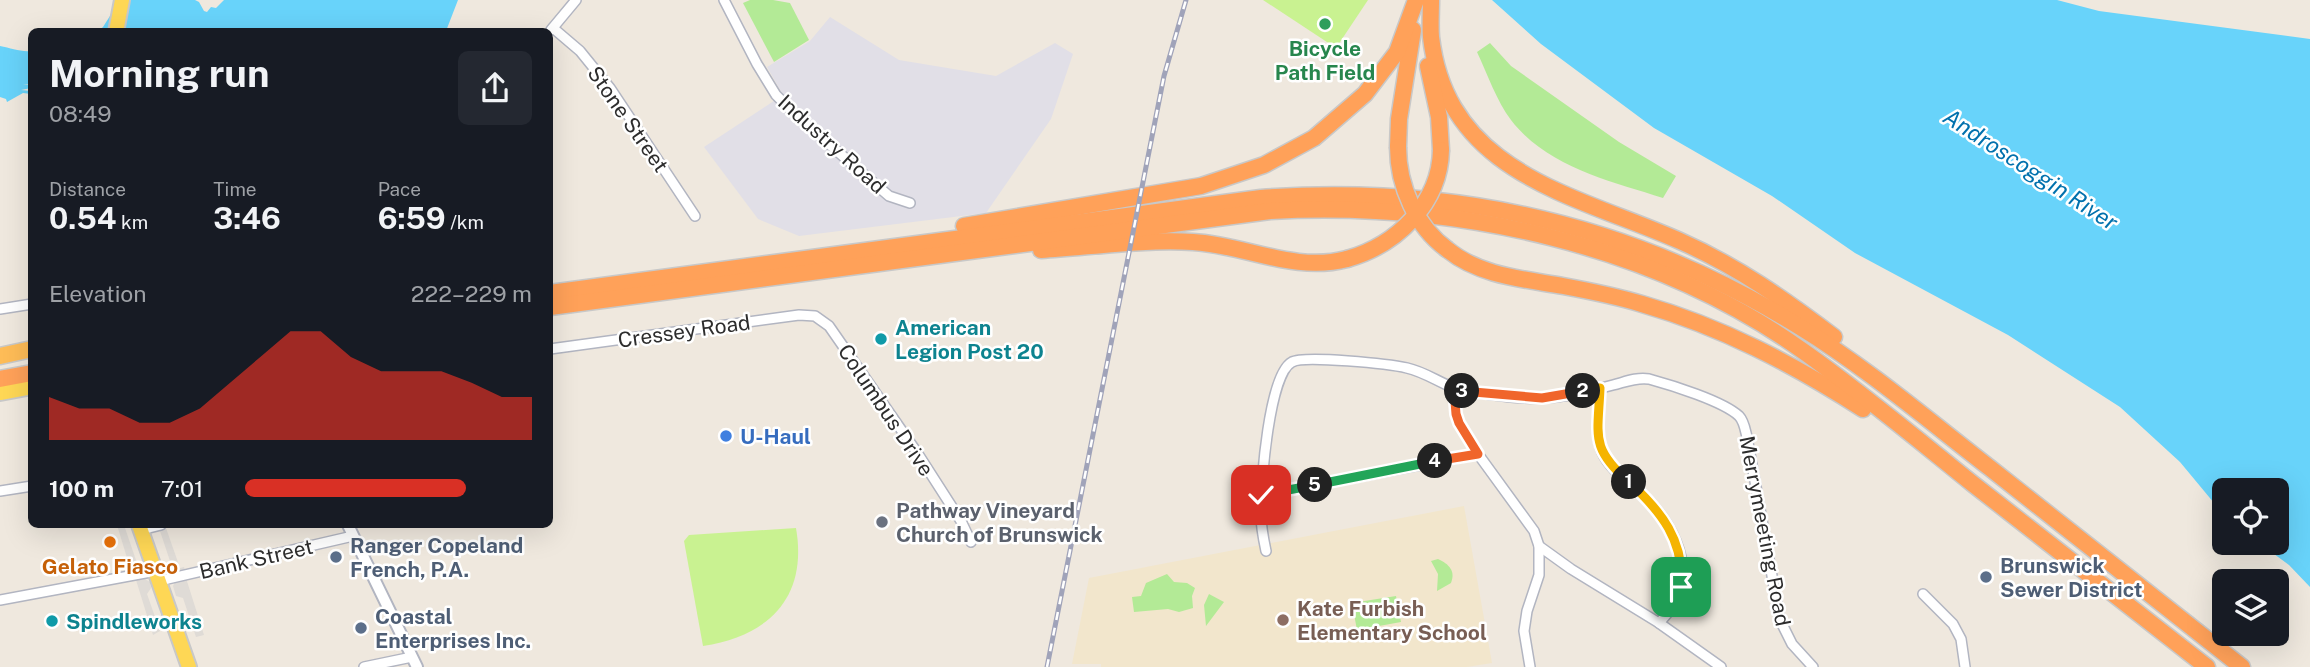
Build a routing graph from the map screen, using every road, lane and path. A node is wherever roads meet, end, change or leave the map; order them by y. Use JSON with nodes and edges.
{"nodes":[{"id":1,"x":576,"y":0,"type":"edge"},
{"id":2,"x":724,"y":0,"type":"edge"},
{"id":3,"x":1417,"y":0,"type":"edge"},
{"id":4,"x":1431,"y":0,"type":"edge"},
{"id":5,"x":122,"y":1,"type":"edge"},
{"id":6,"x":117,"y":28,"type":"edge"},
{"id":7,"x":553,"y":28,"type":"edge"},
{"id":8,"x":553,"y":31,"type":"edge"},
{"id":9,"x":910,"y":203,"type":"dead end"},
{"id":10,"x":695,"y":216,"type":"dead end"},
{"id":11,"x":987,"y":248,"type":"junction"},
{"id":12,"x":845,"y":253,"type":"junction"},
{"id":13,"x":553,"y":293,"type":"edge"},
{"id":14,"x":599,"y":300,"type":"junction"},
{"id":15,"x":28,"y":305,"type":"edge"},
{"id":16,"x":553,"y":307,"type":"edge"},
{"id":17,"x":0,"y":309,"type":"edge"},
{"id":18,"x":553,"y":315,"type":"edge"},
{"id":19,"x":818,"y":317,"type":"joint"},
{"id":20,"x":553,"y":349,"type":"edge"},
{"id":21,"x":28,"y":350,"type":"edge"},
{"id":22,"x":0,"y":355,"type":"edge"},
{"id":23,"x":28,"y":363,"type":"edge"},
{"id":24,"x":0,"y":369,"type":"edge"},
{"id":25,"x":28,"y":374,"type":"edge"},
{"id":26,"x":1872,"y":376,"type":"junction"},
{"id":27,"x":0,"y":379,"type":"edge"},
{"id":28,"x":28,"y":388,"type":"edge"},
{"id":29,"x":1600,"y":388,"type":"junction"},
{"id":30,"x":1454,"y":389,"type":"junction"},
{"id":31,"x":0,"y":393,"type":"edge"},
{"id":32,"x":1902,"y":427,"type":"junction"},
{"id":33,"x":1478,"y":454,"type":"junction"},
{"id":34,"x":28,"y":487,"type":"edge"},
{"id":35,"x":0,"y":491,"type":"edge"},
{"id":36,"x":1261,"y":495,"type":"junction"},
{"id":37,"x":140,"y":528,"type":"edge"},
{"id":38,"x":349,"y":528,"type":"edge"},
{"id":39,"x":353,"y":536,"type":"junction"},
{"id":40,"x":971,"y":542,"type":"dead end"},
{"id":41,"x":1539,"y":546,"type":"junction"},
{"id":42,"x":1266,"y":551,"type":"dead end"},
{"id":43,"x":158,"y":576,"type":"junction"},
{"id":44,"x":1923,"y":594,"type":"dead end"},
{"id":45,"x":0,"y":600,"type":"edge"},
{"id":46,"x":1659,"y":623,"type":"junction"},
{"id":47,"x":415,"y":662,"type":"edge"},
{"id":48,"x":189,"y":667,"type":"edge"},
{"id":49,"x":364,"y":667,"type":"edge"},
{"id":50,"x":1530,"y":667,"type":"edge"},
{"id":51,"x":1721,"y":667,"type":"edge"},
{"id":52,"x":1813,"y":667,"type":"edge"},
{"id":53,"x":1965,"y":667,"type":"edge"},
{"id":54,"x":2207,"y":667,"type":"edge"},
{"id":55,"x":2242,"y":667,"type":"edge"}],
"edges":[{"from":1,"to":7,"type":"street"},
{"from":2,"to":9,"type":"street","name":"Industry Road"},
{"from":3,"to":12,"type":"highway"},
{"from":3,"to":32,"type":"highway","bridge":true},
{"from":4,"to":11,"type":"highway","bridge":true},
{"from":4,"to":26,"type":"highway"},
{"from":5,"to":6,"type":"main road"},
{"from":8,"to":10,"type":"street","name":"Stone Street"},
{"from":11,"to":14,"type":"highway"},
{"from":11,"to":32,"type":"highway"},
{"from":12,"to":13,"type":"highway"},
{"from":12,"to":26,"type":"highway"},
{"from":14,"to":16,"type":"highway"},
{"from":14,"to":18,"type":"highway"},
{"from":15,"to":17,"type":"street"},
{"from":19,"to":20,"type":"street","name":"Cressey Road"},
{"from":19,"to":40,"type":"street","name":"Columbus Drive"},
{"from":21,"to":22,"type":"highway"},
{"from":23,"to":24,"type":"highway"},
{"from":25,"to":27,"type":"highway"},
{"from":26,"to":55,"type":"highway"},
{"from":28,"to":31,"type":"main road"},
{"from":29,"to":30,"type":"street","name":"Merrymeeting Road"},
{"from":29,"to":46,"type":"street"},
{"from":29,"to":52,"type":"street","name":"Merrymeeting Road"},
{"from":30,"to":33,"type":"street"},
{"from":30,"to":36,"type":"street","name":"Merrymeeting Road"},
{"from":32,"to":54,"type":"highway"},
{"from":33,"to":36,"type":"street"},
{"from":33,"to":41,"type":"street"},
{"from":34,"to":35,"type":"street"},
{"from":36,"to":42,"type":"street","name":"Merrymeeting Road"},
{"from":37,"to":43,"type":"main road"},
{"from":38,"to":39,"type":"street"},
{"from":39,"to":43,"type":"street","name":"Bank Street"},
{"from":39,"to":47,"type":"street"},
{"from":41,"to":46,"type":"street"},
{"from":41,"to":50,"type":"street"},
{"from":43,"to":45,"type":"street","name":"Bank Street"},
{"from":43,"to":48,"type":"main road"},
{"from":44,"to":53,"type":"street"},
{"from":46,"to":51,"type":"street"},
{"from":47,"to":49,"type":"street"}]}
